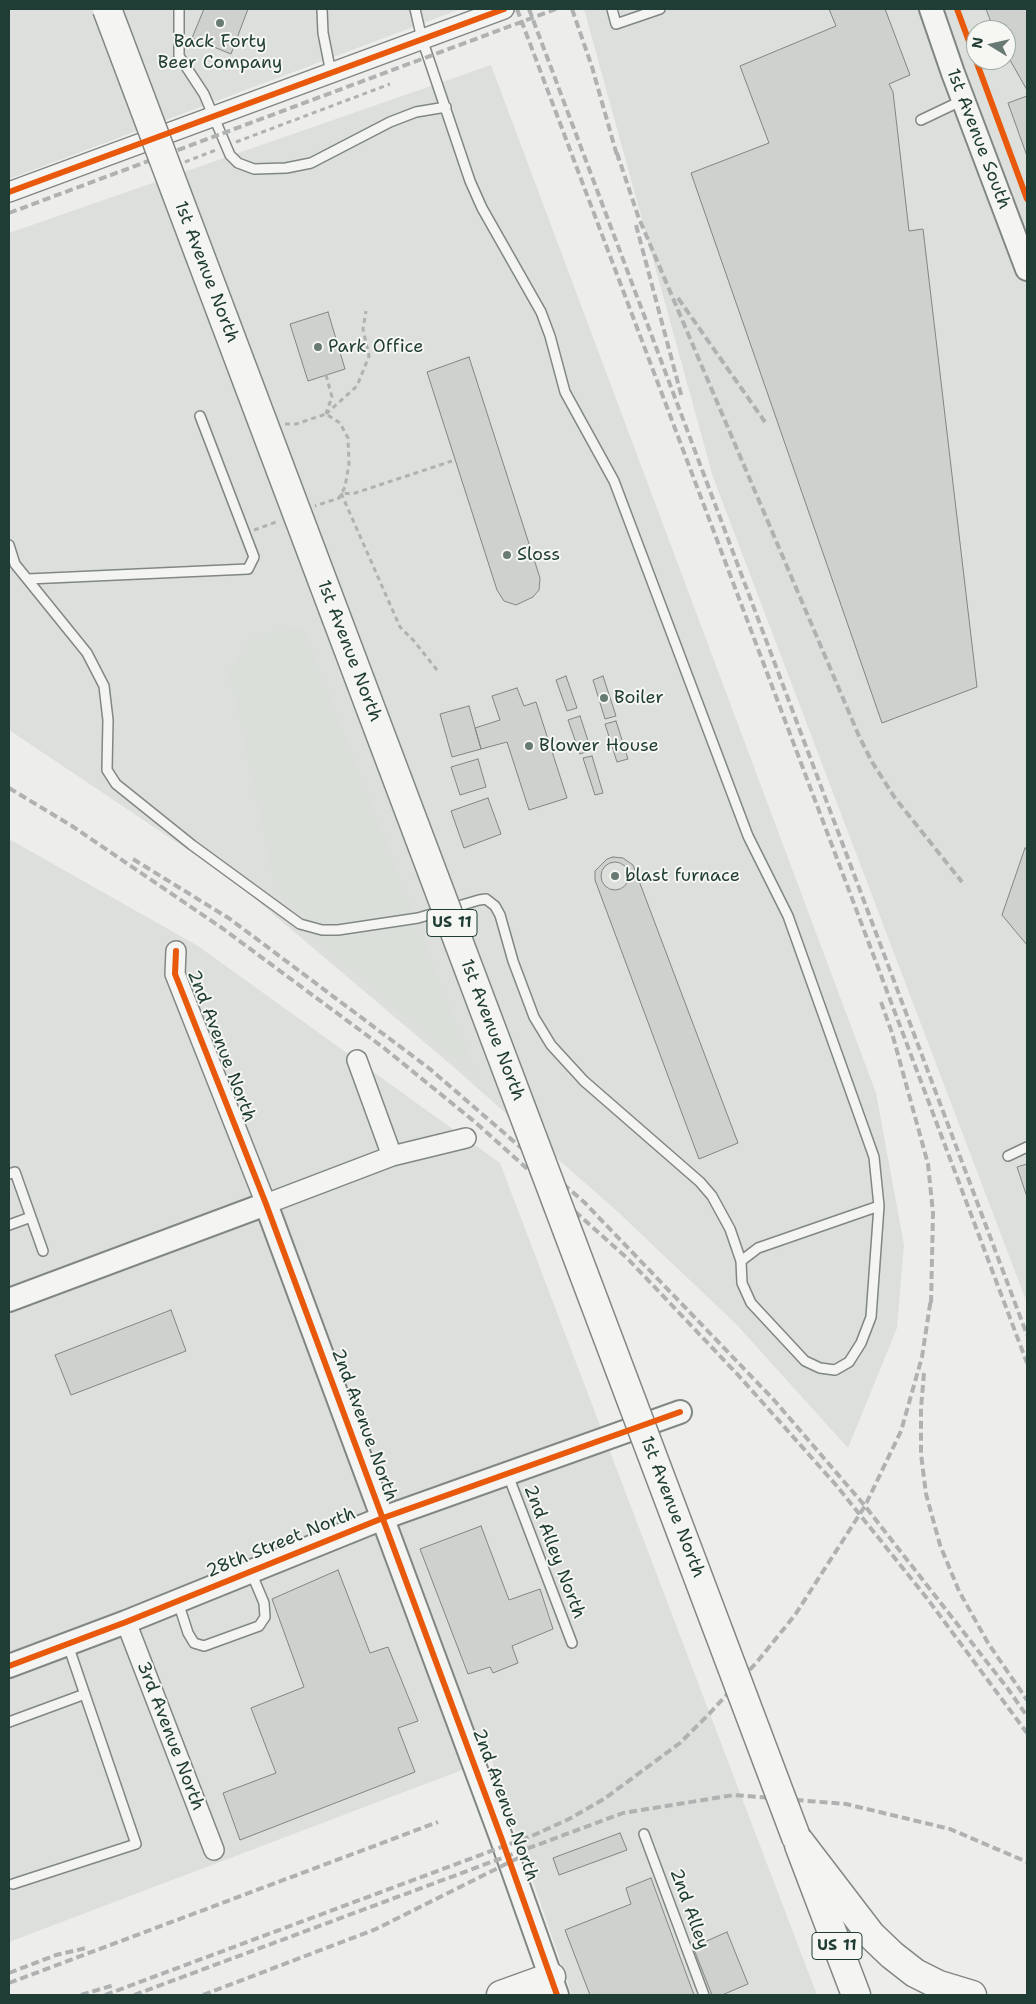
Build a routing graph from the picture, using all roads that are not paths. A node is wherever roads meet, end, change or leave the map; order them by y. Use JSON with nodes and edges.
{"nodes":[{"id":1,"x":107,"y":9,"type":"edge"},
{"id":2,"x":179,"y":9,"type":"edge"},
{"id":3,"x":322,"y":9,"type":"edge"},
{"id":4,"x":415,"y":9,"type":"edge"},
{"id":5,"x":504,"y":9,"type":"edge"},
{"id":6,"x":612,"y":9,"type":"edge"},
{"id":7,"x":660,"y":9,"type":"edge"},
{"id":8,"x":931,"y":9,"type":"edge"},
{"id":9,"x":422,"y":39,"type":"junction"},
{"id":10,"x":331,"y":72,"type":"junction"},
{"id":11,"x":964,"y":100,"type":"junction"},
{"id":12,"x":446,"y":108,"type":"junction"},
{"id":13,"x":214,"y":116,"type":"junction"},
{"id":14,"x":921,"y":120,"type":"dead end"},
{"id":15,"x":9,"y":192,"type":"edge"},
{"id":16,"x":1027,"y":269,"type":"edge"},
{"id":17,"x":200,"y":416,"type":"dead end"},
{"id":18,"x":9,"y":545,"type":"edge"},
{"id":19,"x":28,"y":579,"type":"junction"},
{"id":20,"x":176,"y":951,"type":"dead end"},
{"id":21,"x":357,"y":1060,"type":"dead end"},
{"id":22,"x":466,"y":1138,"type":"dead end"},
{"id":23,"x":1027,"y":1147,"type":"edge"},
{"id":24,"x":392,"y":1156,"type":"junction"},
{"id":25,"x":1008,"y":1156,"type":"dead end"},
{"id":26,"x":9,"y":1174,"type":"edge"},
{"id":27,"x":266,"y":1204,"type":"junction"},
{"id":28,"x":879,"y":1206,"type":"junction"},
{"id":29,"x":31,"y":1217,"type":"junction"},
{"id":30,"x":9,"y":1225,"type":"edge"},
{"id":31,"x":43,"y":1250,"type":"dead end"},
{"id":32,"x":741,"y":1260,"type":"junction"},
{"id":33,"x":9,"y":1300,"type":"edge"},
{"id":34,"x":680,"y":1412,"type":"dead end"},
{"id":35,"x":507,"y":1473,"type":"junction"},
{"id":36,"x":383,"y":1518,"type":"junction"},
{"id":37,"x":251,"y":1572,"type":"junction"},
{"id":38,"x":178,"y":1602,"type":"junction"},
{"id":39,"x":126,"y":1622,"type":"junction"},
{"id":40,"x":572,"y":1643,"type":"dead end"},
{"id":41,"x":68,"y":1644,"type":"junction"},
{"id":42,"x":9,"y":1666,"type":"edge"},
{"id":43,"x":84,"y":1694,"type":"junction"},
{"id":44,"x":9,"y":1722,"type":"edge"},
{"id":45,"x":644,"y":1834,"type":"dead end"},
{"id":46,"x":214,"y":1850,"type":"dead end"},
{"id":47,"x":9,"y":1875,"type":"edge"},
{"id":48,"x":11,"y":1885,"type":"edge"},
{"id":49,"x":827,"y":1894,"type":"junction"},
{"id":50,"x":554,"y":1986,"type":"edge"},
{"id":51,"x":501,"y":1995,"type":"edge"},
{"id":52,"x":704,"y":1995,"type":"edge"},
{"id":53,"x":856,"y":1995,"type":"edge"},
{"id":54,"x":972,"y":1995,"type":"edge"}],
"edges":[{"from":1,"to":49,"type":"main road","name":"1st Avenue North","number":"US 11","bridge":true},
{"from":2,"to":13,"type":"lane"},
{"from":3,"to":10,"type":"lane"},
{"from":4,"to":9,"type":"lane"},
{"from":5,"to":9,"type":"street"},
{"from":6,"to":7,"type":"lane"},
{"from":8,"to":11,"type":"street","name":"1st Avenue South"},
{"from":9,"to":10,"type":"street"},
{"from":9,"to":12,"type":"lane"},
{"from":10,"to":13,"type":"street"},
{"from":11,"to":14,"type":"lane"},
{"from":11,"to":16,"type":"street","name":"1st Avenue South"},
{"from":12,"to":13,"type":"lane"},
{"from":12,"to":28,"type":"lane"},
{"from":13,"to":15,"type":"street"},
{"from":17,"to":19,"type":"lane"},
{"from":18,"to":19,"type":"lane"},
{"from":19,"to":32,"type":"lane"},
{"from":20,"to":27,"type":"street","name":"2nd Avenue North"},
{"from":21,"to":24,"type":"street"},
{"from":22,"to":24,"type":"street"},
{"from":23,"to":25,"type":"lane"},
{"from":24,"to":27,"type":"street"},
{"from":26,"to":29,"type":"lane"},
{"from":27,"to":33,"type":"street"},
{"from":27,"to":36,"type":"street","name":"2nd Avenue North"},
{"from":28,"to":32,"type":"lane"},
{"from":28,"to":32,"type":"lane"},
{"from":29,"to":30,"type":"lane"},
{"from":29,"to":31,"type":"lane"},
{"from":34,"to":35,"type":"street","name":"28th Street North"},
{"from":35,"to":36,"type":"street","name":"28th Street North"},
{"from":35,"to":40,"type":"lane","name":"2nd Alley North"},
{"from":36,"to":37,"type":"street","name":"28th Street North"},
{"from":36,"to":50,"type":"street","name":"2nd Avenue North"},
{"from":37,"to":38,"type":"street","name":"28th Street North"},
{"from":37,"to":38,"type":"lane"},
{"from":38,"to":39,"type":"street","name":"28th Street North"},
{"from":39,"to":41,"type":"street","name":"28th Street North"},
{"from":39,"to":46,"type":"street","name":"3rd Avenue North"},
{"from":41,"to":42,"type":"street","name":"28th Street North"},
{"from":41,"to":43,"type":"lane"},
{"from":43,"to":44,"type":"lane"},
{"from":43,"to":48,"type":"lane"},
{"from":45,"to":52,"type":"lane","name":"2nd Alley"},
{"from":47,"to":48,"type":"lane"},
{"from":49,"to":53,"type":"main road","number":"US 11"},
{"from":49,"to":54,"type":"main road"},
{"from":50,"to":51,"type":"main road"}]}
